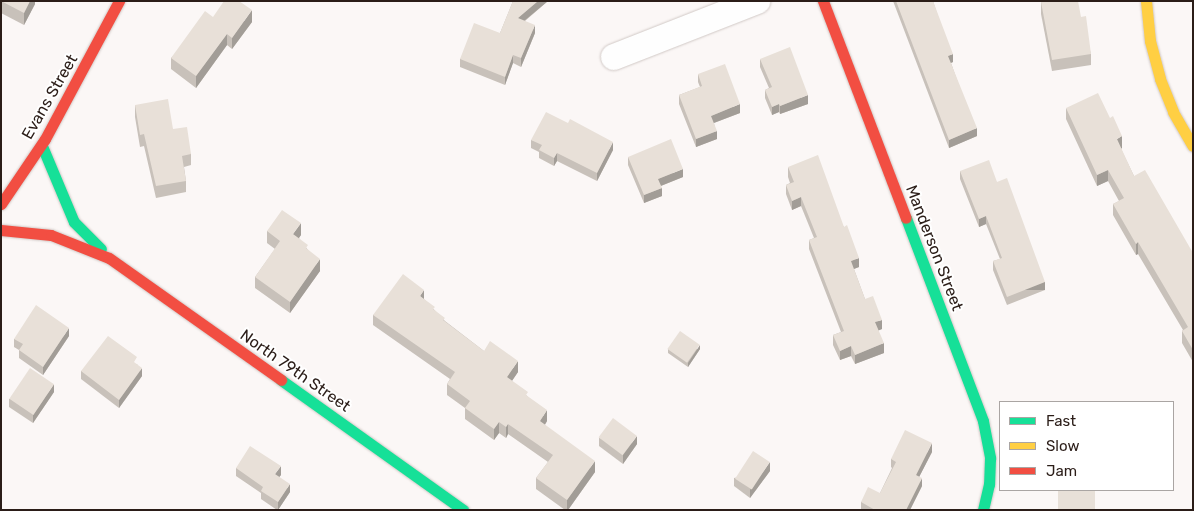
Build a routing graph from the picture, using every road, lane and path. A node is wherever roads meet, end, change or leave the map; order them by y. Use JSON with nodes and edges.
{"nodes":[{"id":1,"x":119,"y":1,"type":"edge"},
{"id":2,"x":757,"y":1,"type":"edge"},
{"id":3,"x":823,"y":1,"type":"edge"},
{"id":4,"x":1146,"y":1,"type":"edge"},
{"id":5,"x":614,"y":57,"type":"dead end"},
{"id":6,"x":42,"y":146,"type":"junction"},
{"id":7,"x":1193,"y":146,"type":"edge"},
{"id":8,"x":1,"y":204,"type":"edge"},
{"id":9,"x":1,"y":230,"type":"edge"},
{"id":10,"x":109,"y":258,"type":"junction"},
{"id":11,"x":463,"y":510,"type":"edge"},
{"id":12,"x":983,"y":510,"type":"edge"}],
"edges":[{"from":1,"to":6,"type":"street","name":"Evans Street"},
{"from":2,"to":5,"type":"street"},
{"from":3,"to":12,"type":"street","name":"Manderson Street"},
{"from":4,"to":7,"type":"street"},
{"from":6,"to":8,"type":"street","name":"Evans Street"},
{"from":6,"to":10,"type":"street","name":"North 79th Street"},
{"from":9,"to":10,"type":"street","name":"North 79th Street"},
{"from":10,"to":11,"type":"street","name":"North 79th Street"}]}
